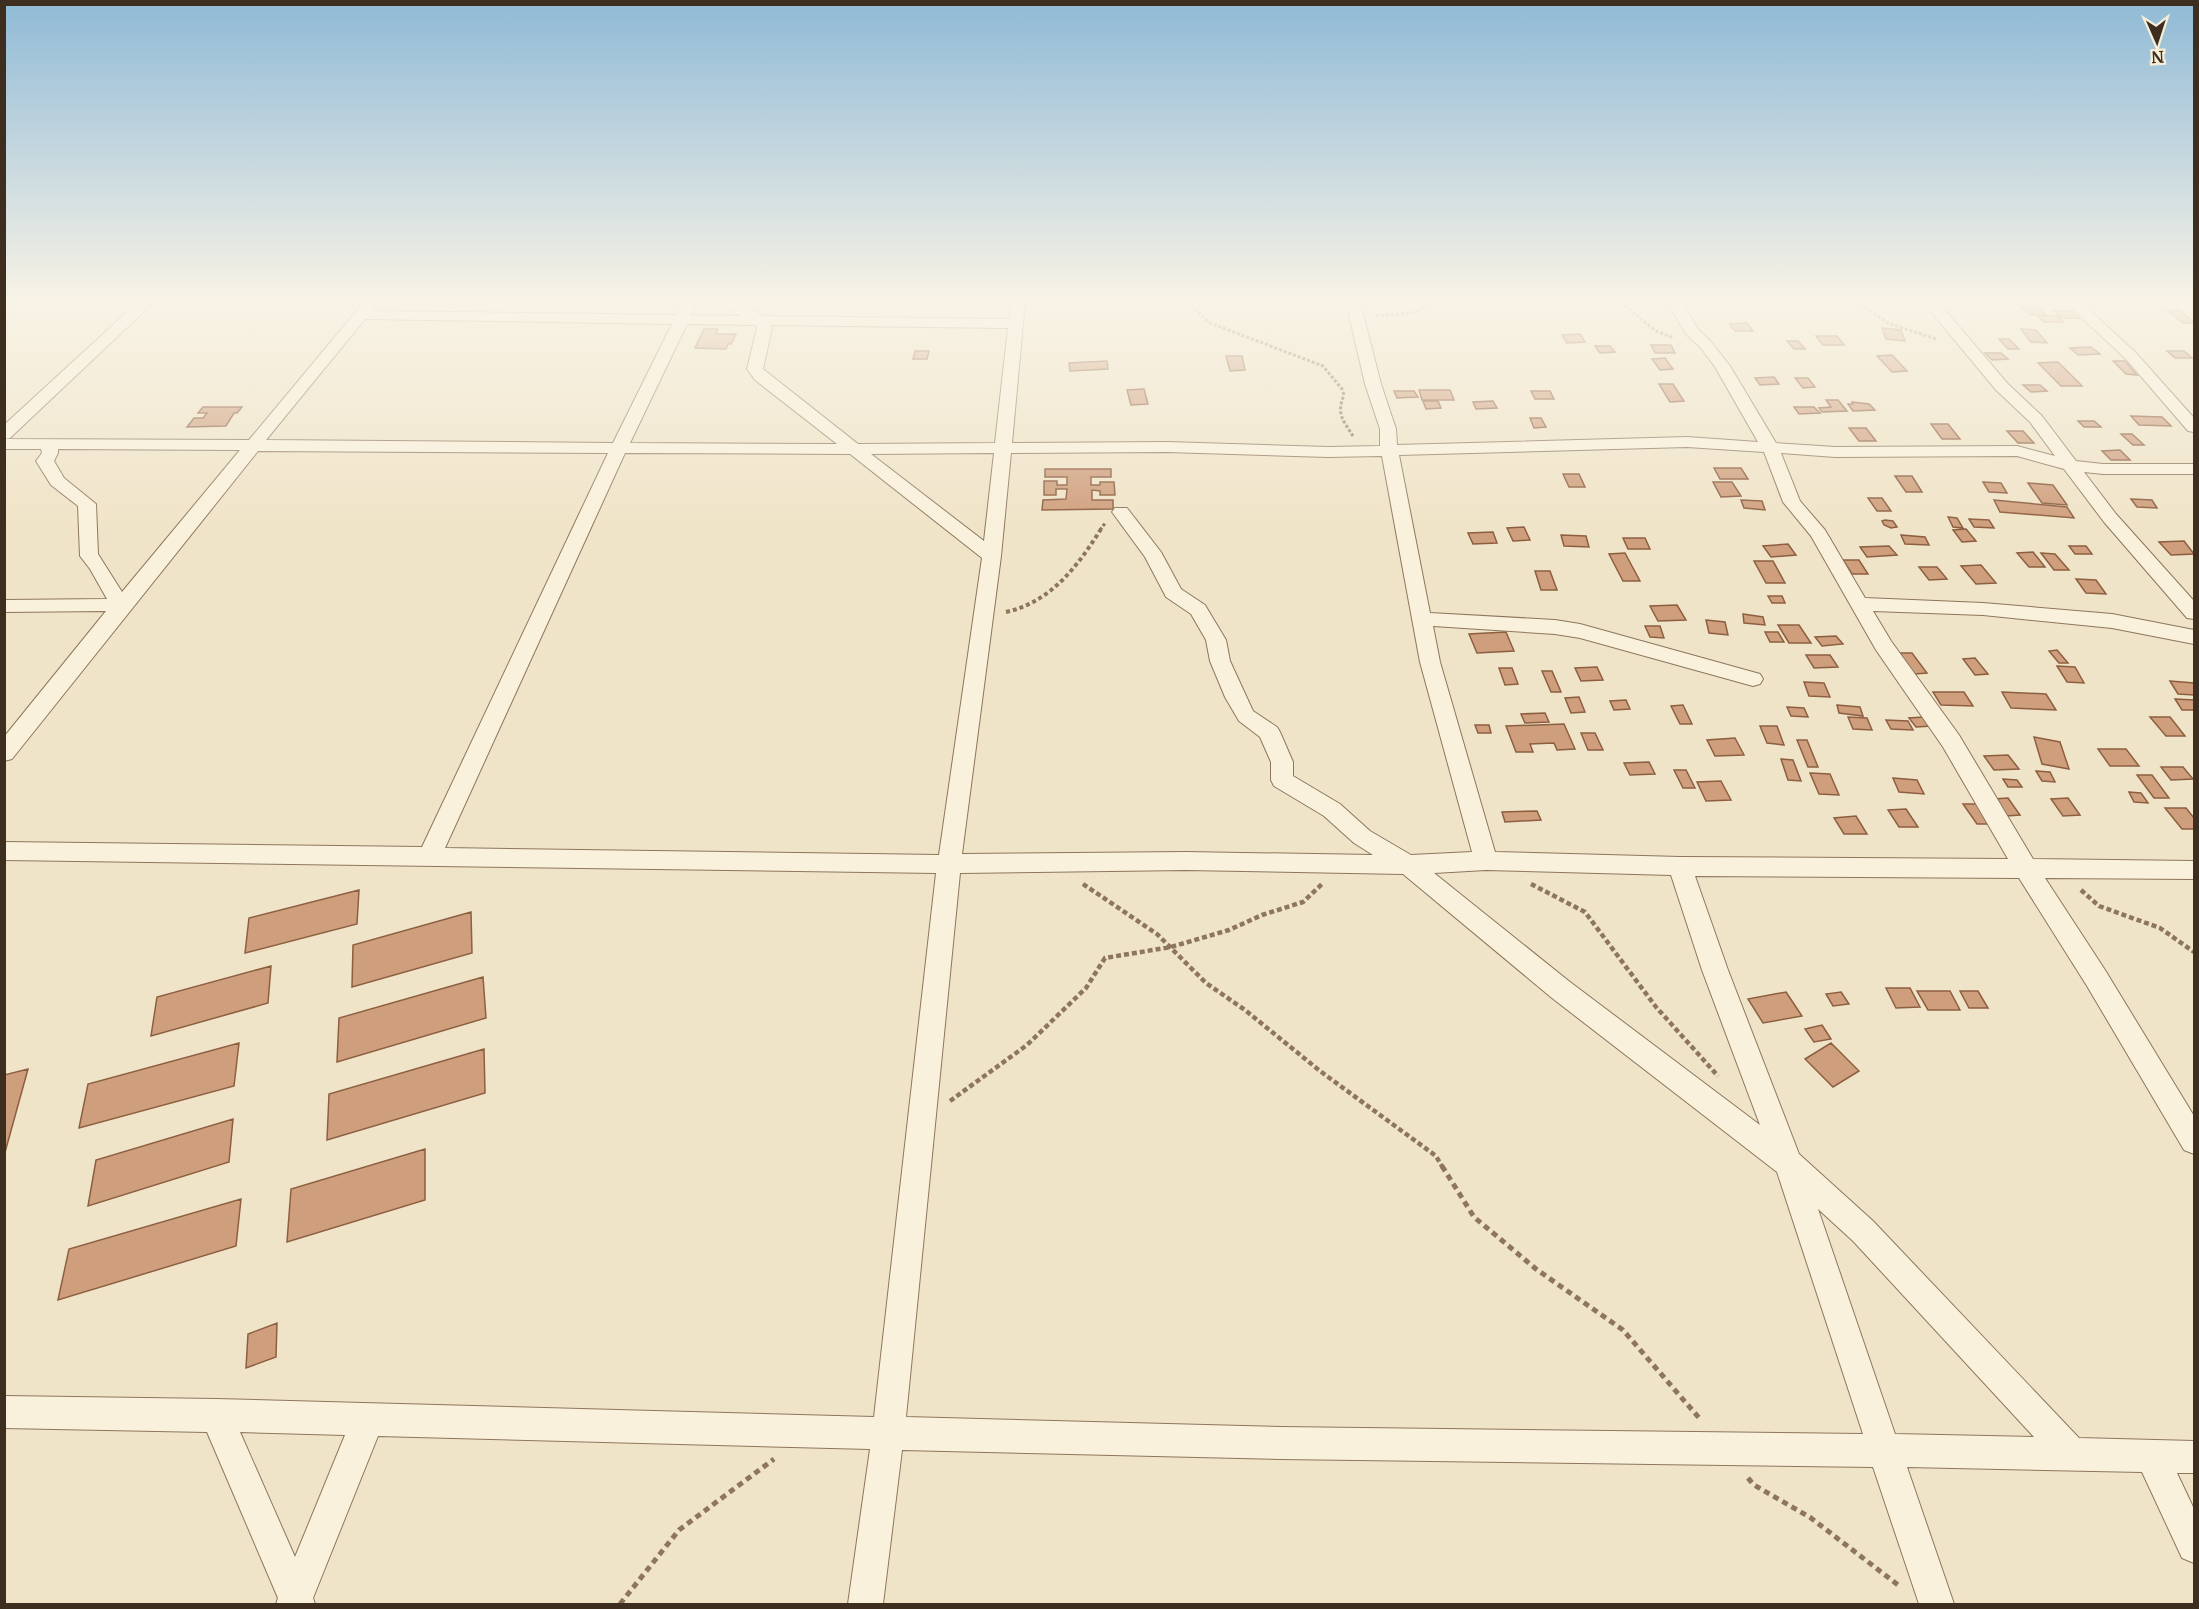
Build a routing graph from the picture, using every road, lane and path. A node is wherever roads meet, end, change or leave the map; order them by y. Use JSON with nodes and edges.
{"nodes":[{"id":1,"x":66,"y":377,"type":"edge"},
{"id":2,"x":310,"y":377,"type":"edge"},
{"id":3,"x":653,"y":377,"type":"edge"},
{"id":4,"x":761,"y":377,"type":"edge"},
{"id":5,"x":1011,"y":377,"type":"edge"},
{"id":6,"x":1330,"y":377,"type":"edge"},
{"id":7,"x":1371,"y":377,"type":"edge"},
{"id":8,"x":1728,"y":377,"type":"edge"},
{"id":9,"x":1993,"y":377,"type":"edge"},
{"id":10,"x":2150,"y":377,"type":"edge"},
{"id":11,"x":2194,"y":427,"type":"edge"},
{"id":12,"x":4,"y":434,"type":"edge"},
{"id":13,"x":4,"y":444,"type":"edge"},
{"id":14,"x":48,"y":444,"type":"junction"},
{"id":15,"x":253,"y":446,"type":"junction"},
{"id":16,"x":620,"y":446,"type":"junction"},
{"id":17,"x":1004,"y":448,"type":"junction"},
{"id":18,"x":857,"y":449,"type":"junction"},
{"id":19,"x":1771,"y":449,"type":"junction"},
{"id":20,"x":1389,"y":450,"type":"junction"},
{"id":21,"x":1369,"y":451,"type":"junction"},
{"id":22,"x":2070,"y":465,"type":"junction"},
{"id":23,"x":2194,"y":469,"type":"edge"},
{"id":24,"x":1121,"y":512,"type":"joint"},
{"id":25,"x":992,"y":556,"type":"junction"},
{"id":26,"x":1858,"y":604,"type":"junction"},
{"id":27,"x":122,"y":605,"type":"junction"},
{"id":28,"x":4,"y":606,"type":"edge"},
{"id":29,"x":984,"y":610,"type":"junction"},
{"id":30,"x":2194,"y":613,"type":"edge"},
{"id":31,"x":1422,"y":619,"type":"junction"},
{"id":32,"x":2194,"y":637,"type":"edge"},
{"id":33,"x":1753,"y":679,"type":"dead end"},
{"id":34,"x":4,"y":753,"type":"edge"},
{"id":35,"x":4,"y":851,"type":"edge"},
{"id":36,"x":430,"y":855,"type":"junction"},
{"id":37,"x":1486,"y":861,"type":"junction"},
{"id":38,"x":1040,"y":863,"type":"junction"},
{"id":39,"x":949,"y":864,"type":"junction"},
{"id":40,"x":1341,"y":864,"type":"junction"},
{"id":41,"x":1408,"y":865,"type":"junction"},
{"id":42,"x":1680,"y":866,"type":"junction"},
{"id":43,"x":2036,"y":868,"type":"junction"},
{"id":44,"x":2194,"y":870,"type":"edge"},
{"id":45,"x":1527,"y":882,"type":"dead end"},
{"id":46,"x":1170,"y":947,"type":"junction"},
{"id":47,"x":2194,"y":952,"type":"edge"},
{"id":48,"x":1721,"y":1079,"type":"dead end"},
{"id":49,"x":922,"y":1120,"type":"junction"},
{"id":50,"x":2194,"y":1141,"type":"edge"},
{"id":51,"x":1788,"y":1163,"type":"junction"},
{"id":52,"x":4,"y":1412,"type":"edge"},
{"id":53,"x":216,"y":1415,"type":"junction"},
{"id":54,"x":368,"y":1419,"type":"junction"},
{"id":55,"x":1705,"y":1425,"type":"dead end"},
{"id":56,"x":808,"y":1432,"type":"junction"},
{"id":57,"x":888,"y":1435,"type":"junction"},
{"id":58,"x":1884,"y":1451,"type":"junction"},
{"id":59,"x":2071,"y":1453,"type":"junction"},
{"id":60,"x":2152,"y":1456,"type":"junction"},
{"id":61,"x":2194,"y":1457,"type":"edge"},
{"id":62,"x":1747,"y":1476,"type":"dead end"},
{"id":63,"x":2194,"y":1546,"type":"edge"},
{"id":64,"x":1907,"y":1592,"type":"dead end"},
{"id":65,"x":295,"y":1603,"type":"edge"},
{"id":66,"x":620,"y":1605,"type":"edge"},
{"id":67,"x":866,"y":1605,"type":"edge"},
{"id":68,"x":1936,"y":1605,"type":"edge"}],
"edges":[{"from":1,"to":12,"type":"street"},
{"from":2,"to":15,"type":"street"},
{"from":3,"to":16,"type":"street"},
{"from":4,"to":18,"type":"street"},
{"from":5,"to":17,"type":"street"},
{"from":6,"to":21,"type":"path"},
{"from":7,"to":20,"type":"street"},
{"from":8,"to":19,"type":"street"},
{"from":9,"to":22,"type":"street"},
{"from":10,"to":11,"type":"street"},
{"from":13,"to":14,"type":"street"},
{"from":14,"to":15,"type":"street"},
{"from":14,"to":27,"type":"street"},
{"from":15,"to":16,"type":"street"},
{"from":15,"to":27,"type":"street"},
{"from":16,"to":18,"type":"street"},
{"from":16,"to":36,"type":"street"},
{"from":17,"to":18,"type":"street"},
{"from":17,"to":21,"type":"street"},
{"from":17,"to":25,"type":"street"},
{"from":18,"to":25,"type":"street"},
{"from":19,"to":20,"type":"street"},
{"from":19,"to":22,"type":"street"},
{"from":19,"to":26,"type":"street"},
{"from":20,"to":21,"type":"street"},
{"from":20,"to":31,"type":"street"},
{"from":22,"to":23,"type":"street"},
{"from":22,"to":30,"type":"street"},
{"from":24,"to":29,"type":"path"},
{"from":24,"to":41,"type":"street"},
{"from":25,"to":29,"type":"street"},
{"from":26,"to":32,"type":"street"},
{"from":26,"to":43,"type":"street"},
{"from":27,"to":28,"type":"street"},
{"from":27,"to":34,"type":"street"},
{"from":29,"to":39,"type":"street"},
{"from":31,"to":33,"type":"street"},
{"from":31,"to":37,"type":"street"},
{"from":35,"to":36,"type":"street"},
{"from":36,"to":39,"type":"street"},
{"from":37,"to":41,"type":"street"},
{"from":37,"to":42,"type":"street"},
{"from":38,"to":39,"type":"street"},
{"from":38,"to":40,"type":"street"},
{"from":38,"to":46,"type":"path"},
{"from":39,"to":49,"type":"street"},
{"from":40,"to":41,"type":"street"},
{"from":40,"to":46,"type":"path"},
{"from":41,"to":51,"type":"street"},
{"from":42,"to":43,"type":"street"},
{"from":42,"to":51,"type":"street"},
{"from":43,"to":44,"type":"street"},
{"from":43,"to":47,"type":"path"},
{"from":43,"to":50,"type":"street"},
{"from":45,"to":48,"type":"path"},
{"from":46,"to":49,"type":"path"},
{"from":46,"to":55,"type":"path"},
{"from":49,"to":57,"type":"street"},
{"from":51,"to":58,"type":"street"},
{"from":51,"to":59,"type":"street"},
{"from":52,"to":53,"type":"street"},
{"from":53,"to":54,"type":"street"},
{"from":53,"to":65,"type":"street"},
{"from":54,"to":56,"type":"street"},
{"from":54,"to":65,"type":"street"},
{"from":56,"to":57,"type":"street"},
{"from":56,"to":66,"type":"path"},
{"from":57,"to":58,"type":"street"},
{"from":57,"to":67,"type":"street"},
{"from":58,"to":59,"type":"street"},
{"from":58,"to":68,"type":"street"},
{"from":59,"to":60,"type":"street"},
{"from":60,"to":61,"type":"street"},
{"from":60,"to":63,"type":"street"},
{"from":62,"to":64,"type":"path"}]}
